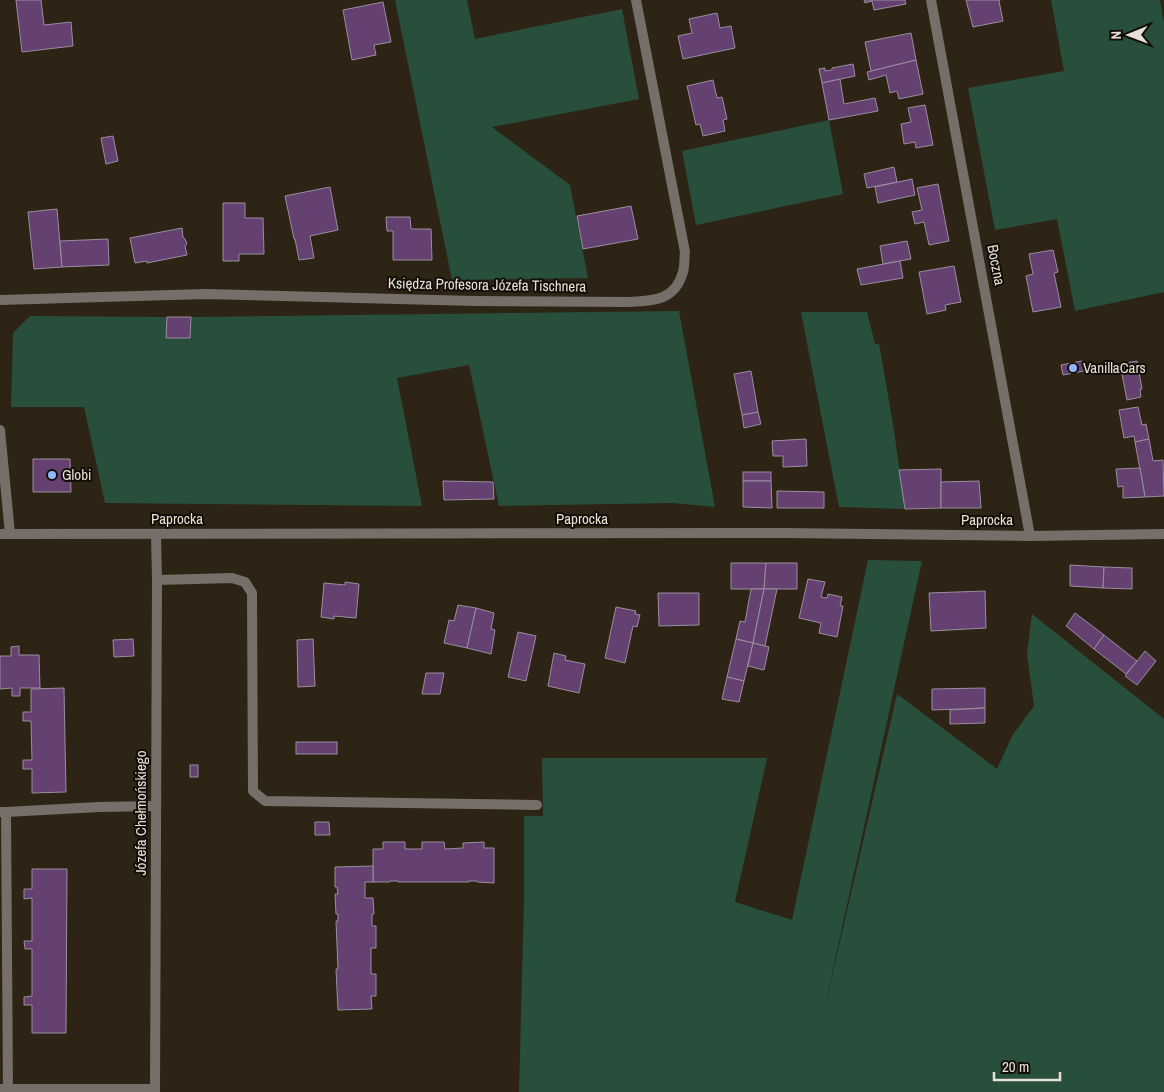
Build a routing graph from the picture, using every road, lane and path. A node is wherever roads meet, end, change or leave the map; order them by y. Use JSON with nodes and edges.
{"nodes":[{"id":1,"x":636,"y":0,"type":"edge"},
{"id":2,"x":931,"y":0,"type":"edge"},
{"id":3,"x":0,"y":300,"type":"edge"},
{"id":4,"x":0,"y":430,"type":"edge"},
{"id":5,"x":5,"y":534,"type":"edge"},
{"id":6,"x":156,"y":534,"type":"junction"},
{"id":7,"x":1164,"y":534,"type":"edge"},
{"id":8,"x":1030,"y":536,"type":"junction"},
{"id":9,"x":157,"y":580,"type":"junction"},
{"id":10,"x":538,"y":805,"type":"dead end"},
{"id":11,"x":156,"y":806,"type":"junction"},
{"id":12,"x":3,"y":812,"type":"edge"},
{"id":13,"x":5,"y":1090,"type":"edge"},
{"id":14,"x":155,"y":1090,"type":"edge"}],
"edges":[{"from":1,"to":3,"type":"street","name":"Księdza Profesora Józefa Tischnera"},
{"from":2,"to":8,"type":"street","name":"Boczna"},
{"from":4,"to":5,"type":"street"},
{"from":5,"to":6,"type":"street","name":"Paprocka"},
{"from":6,"to":8,"type":"street","name":"Paprocka"},
{"from":6,"to":9,"type":"street","name":"Józefa Chełmońskiego"},
{"from":7,"to":8,"type":"street","name":"Paprocka"},
{"from":9,"to":10,"type":"street"},
{"from":9,"to":11,"type":"street","name":"Józefa Chełmońskiego"},
{"from":11,"to":12,"type":"street"},
{"from":11,"to":14,"type":"street","name":"Józefa Chełmońskiego"},
{"from":12,"to":13,"type":"street"},
{"from":13,"to":14,"type":"street"}]}
